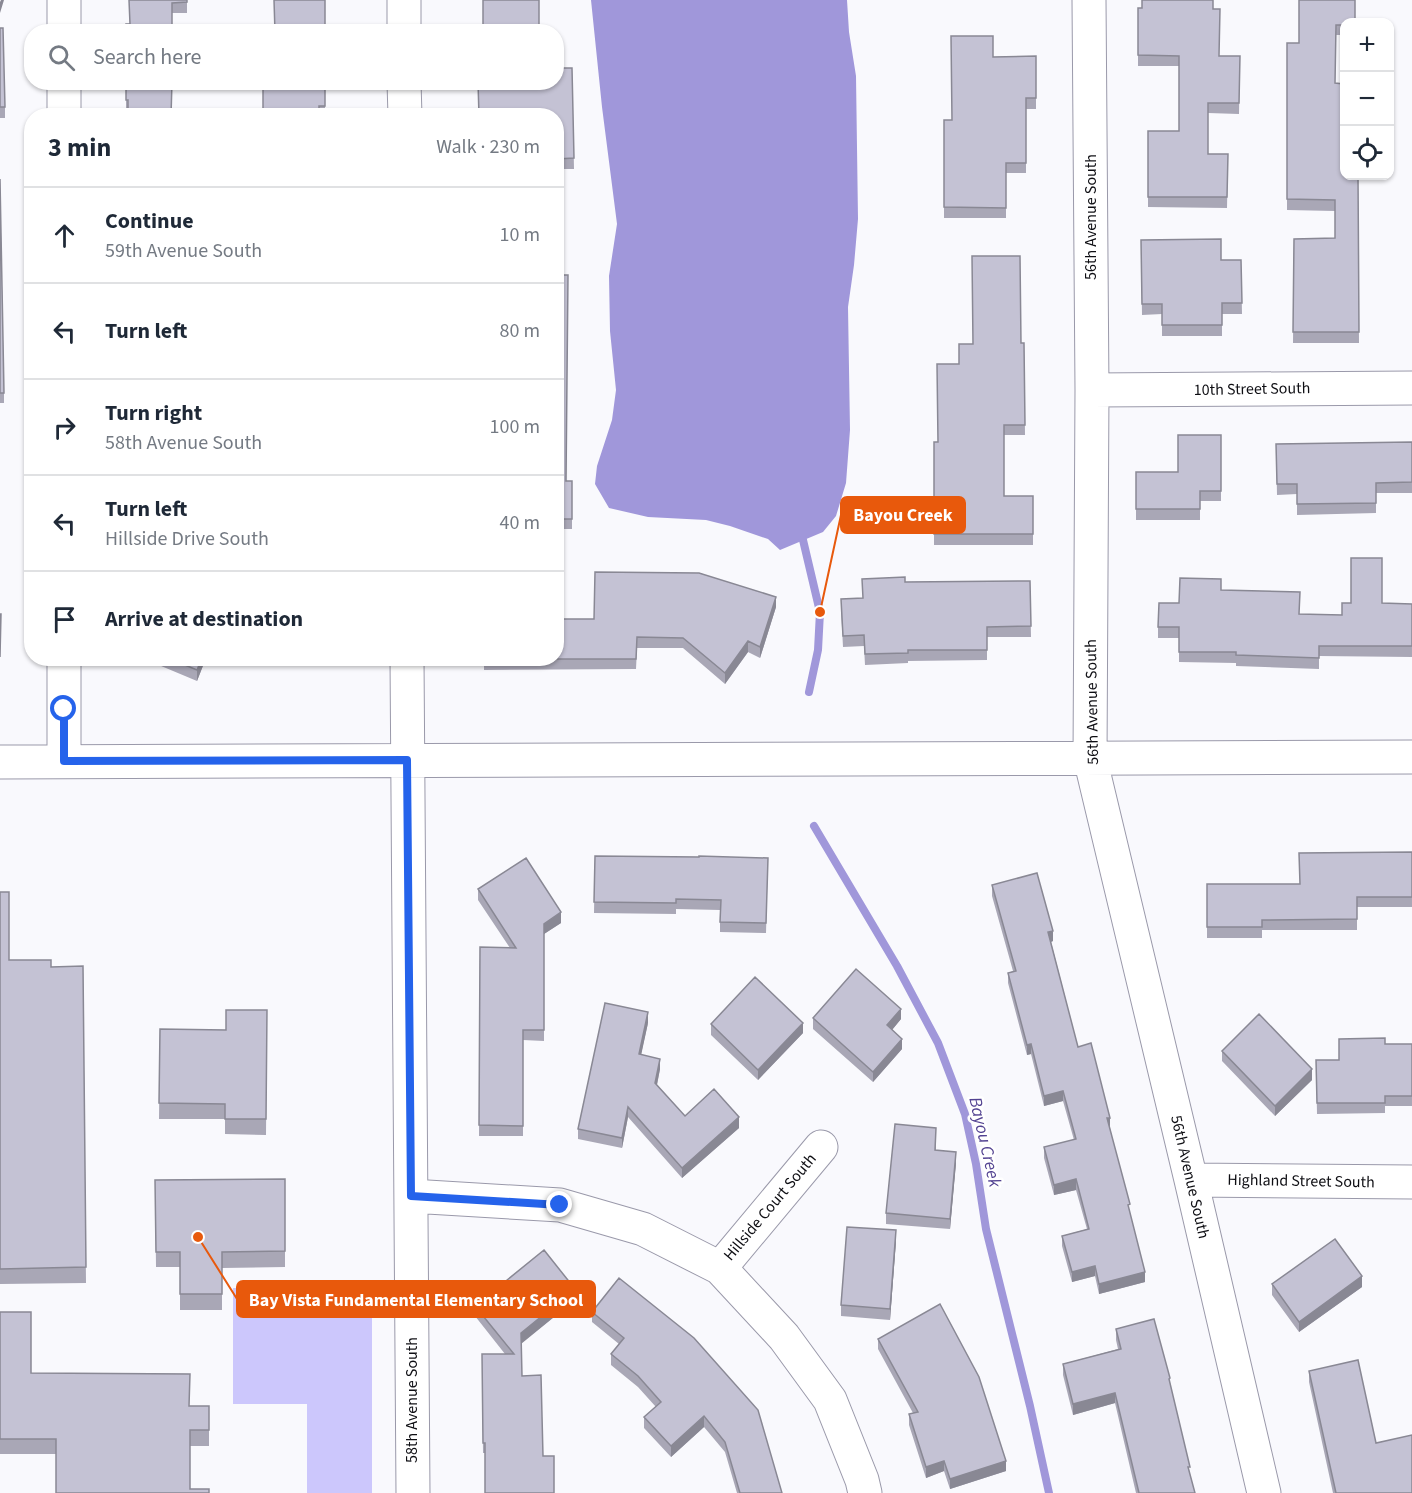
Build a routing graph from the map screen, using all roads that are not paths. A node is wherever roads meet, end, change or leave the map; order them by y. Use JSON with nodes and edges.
{"nodes":[{"id":1,"x":64,"y":0,"type":"edge"},
{"id":2,"x":404,"y":0,"type":"edge"},
{"id":3,"x":1089,"y":0,"type":"edge"},
{"id":4,"x":64,"y":24,"type":"edge"},
{"id":5,"x":404,"y":24,"type":"edge"},
{"id":6,"x":64,"y":90,"type":"edge"},
{"id":7,"x":405,"y":90,"type":"edge"},
{"id":8,"x":64,"y":108,"type":"edge"},
{"id":9,"x":405,"y":108,"type":"edge"},
{"id":10,"x":1412,"y":388,"type":"edge"},
{"id":11,"x":1092,"y":390,"type":"junction"},
{"id":12,"x":64,"y":666,"type":"edge"},
{"id":13,"x":407,"y":666,"type":"edge"},
{"id":14,"x":1412,"y":757,"type":"edge"},
{"id":15,"x":1090,"y":758,"type":"junction"},
{"id":16,"x":407,"y":760,"type":"junction"},
{"id":17,"x":64,"y":761,"type":"junction"},
{"id":18,"x":0,"y":762,"type":"edge"},
{"id":19,"x":821,"y":1147,"type":"dead end"},
{"id":20,"x":1191,"y":1180,"type":"junction"},
{"id":21,"x":1412,"y":1182,"type":"edge"},
{"id":22,"x":411,"y":1196,"type":"junction"},
{"id":23,"x":720,"y":1268,"type":"junction"},
{"id":24,"x":413,"y":1493,"type":"edge"},
{"id":25,"x":865,"y":1493,"type":"edge"},
{"id":26,"x":1263,"y":1493,"type":"edge"}],
"edges":[{"from":1,"to":4,"type":"street"},
{"from":2,"to":5,"type":"street"},
{"from":3,"to":11,"type":"street","name":"56th Avenue South"},
{"from":6,"to":8,"type":"street"},
{"from":7,"to":9,"type":"street"},
{"from":10,"to":11,"type":"street","name":"10th Street South"},
{"from":11,"to":15,"type":"street","name":"56th Avenue South"},
{"from":12,"to":17,"type":"street"},
{"from":13,"to":16,"type":"street","name":"58th Avenue South"},
{"from":14,"to":15,"type":"street"},
{"from":15,"to":16,"type":"street"},
{"from":15,"to":20,"type":"street","name":"56th Avenue South"},
{"from":16,"to":17,"type":"street"},
{"from":16,"to":22,"type":"street","name":"58th Avenue South"},
{"from":17,"to":18,"type":"street"},
{"from":19,"to":23,"type":"street","name":"Hillside Court South"},
{"from":20,"to":21,"type":"street","name":"Highland Street South"},
{"from":20,"to":26,"type":"street","name":"56th Avenue South"},
{"from":22,"to":23,"type":"street"},
{"from":22,"to":24,"type":"street","name":"58th Avenue South"},
{"from":23,"to":25,"type":"street"}]}
